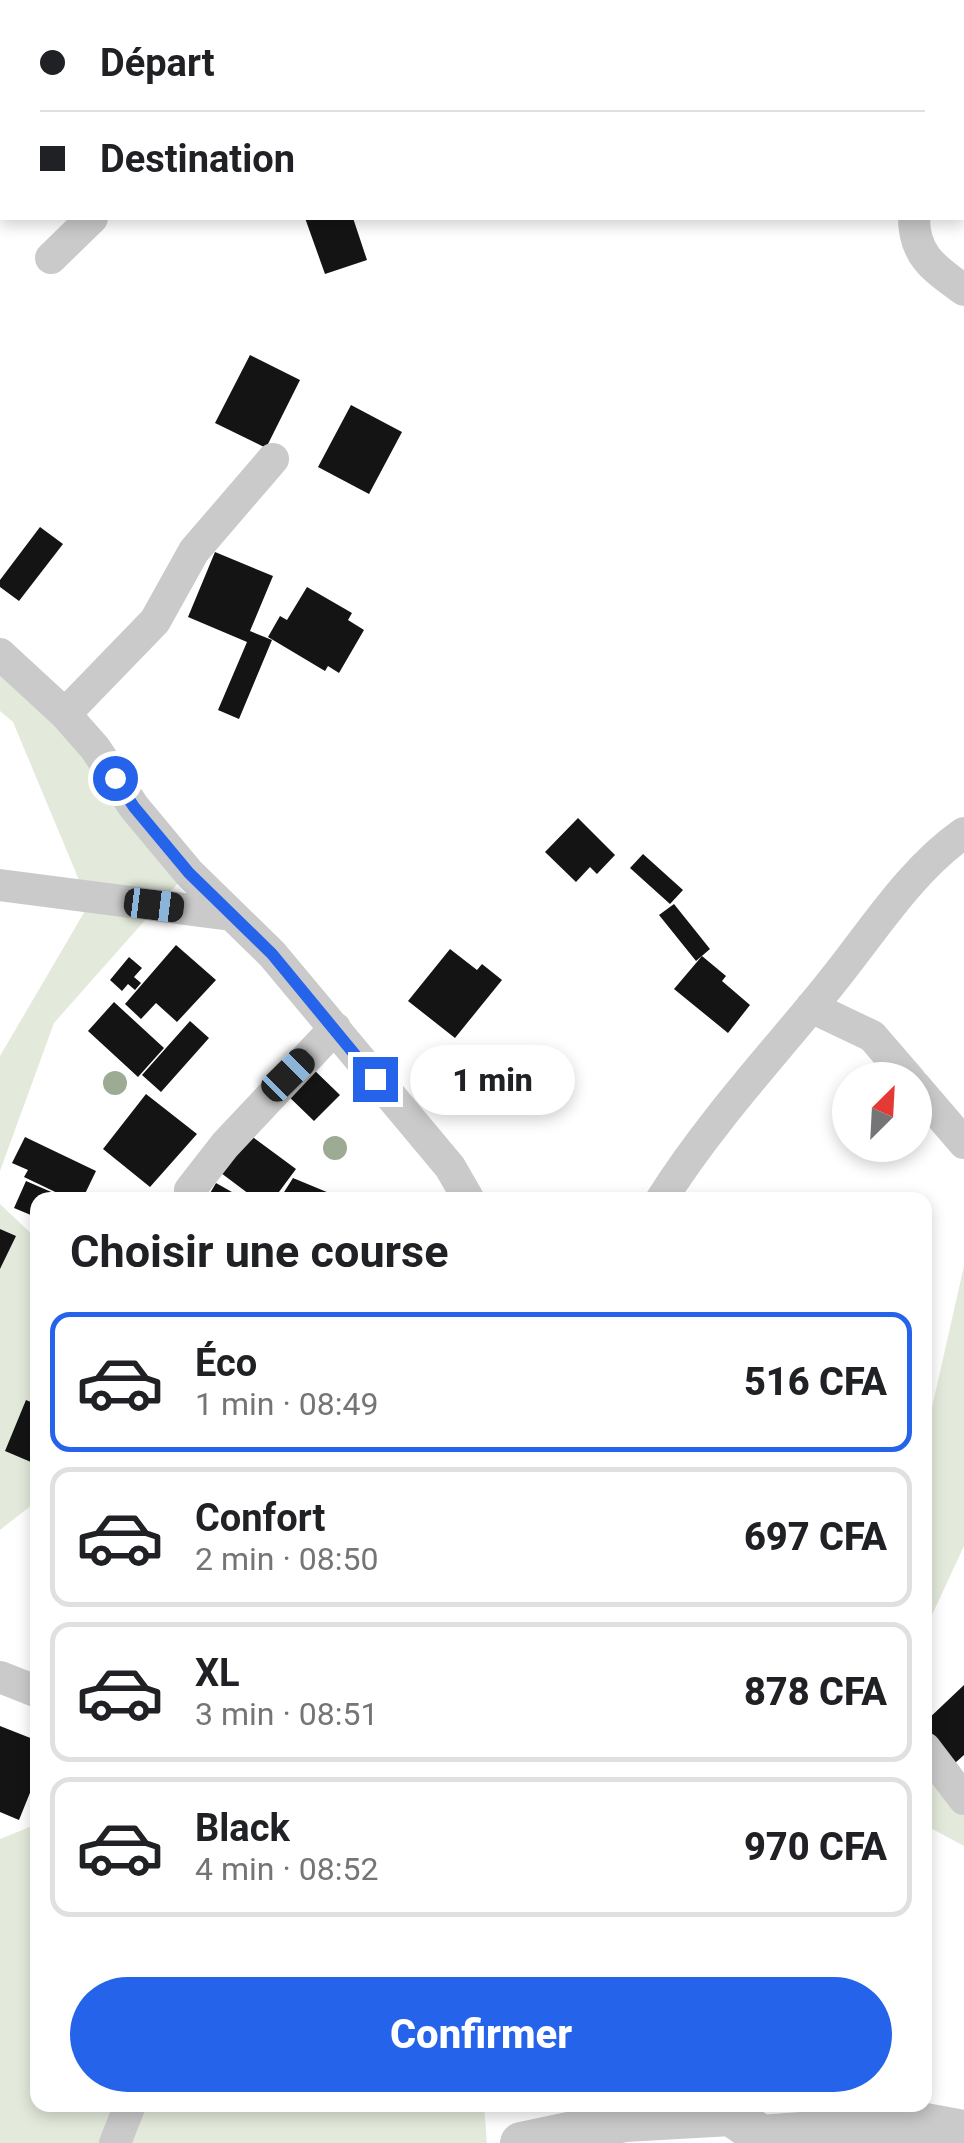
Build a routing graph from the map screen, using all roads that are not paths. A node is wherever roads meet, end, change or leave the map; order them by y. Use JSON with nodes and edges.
{"nodes":[{"id":1,"x":90,"y":220,"type":"edge"},
{"id":2,"x":914,"y":220,"type":"edge"},
{"id":3,"x":51,"y":258,"type":"dead end"},
{"id":4,"x":964,"y":290,"type":"edge"},
{"id":5,"x":273,"y":459,"type":"dead end"},
{"id":6,"x":0,"y":654,"type":"edge"},
{"id":7,"x":65,"y":714,"type":"junction"},
{"id":8,"x":964,"y":834,"type":"edge"},
{"id":9,"x":0,"y":885,"type":"edge"},
{"id":10,"x":232,"y":915,"type":"junction"},
{"id":11,"x":811,"y":1007,"type":"junction"},
{"id":12,"x":335,"y":1028,"type":"junction"},
{"id":13,"x":894,"y":1062,"type":"edge"},
{"id":14,"x":932,"y":1106,"type":"edge"},
{"id":15,"x":964,"y":1143,"type":"edge"},
{"id":16,"x":190,"y":1190,"type":"dead end"},
{"id":17,"x":464,"y":1192,"type":"edge"},
{"id":18,"x":666,"y":1192,"type":"edge"},
{"id":19,"x":0,"y":1678,"type":"edge"},
{"id":20,"x":30,"y":1689,"type":"edge"},
{"id":21,"x":932,"y":1757,"type":"edge"},
{"id":22,"x":964,"y":1799,"type":"edge"},
{"id":23,"x":127,"y":2112,"type":"edge"},
{"id":24,"x":756,"y":2120,"type":"edge"},
{"id":25,"x":964,"y":2131,"type":"edge"},
{"id":26,"x":115,"y":2143,"type":"edge"},
{"id":27,"x":521,"y":2143,"type":"edge"}],
"edges":[{"from":1,"to":3,"type":"street"},
{"from":2,"to":4,"type":"street"},
{"from":5,"to":7,"type":"street"},
{"from":6,"to":7,"type":"street"},
{"from":7,"to":10,"type":"street"},
{"from":8,"to":11,"type":"street"},
{"from":9,"to":10,"type":"street"},
{"from":10,"to":12,"type":"street"},
{"from":11,"to":13,"type":"street"},
{"from":11,"to":18,"type":"street"},
{"from":12,"to":16,"type":"street"},
{"from":12,"to":17,"type":"street"},
{"from":14,"to":15,"type":"street"},
{"from":19,"to":20,"type":"street"},
{"from":21,"to":22,"type":"street"},
{"from":23,"to":26,"type":"street"},
{"from":24,"to":25,"type":"street"},
{"from":24,"to":27,"type":"street"}]}
